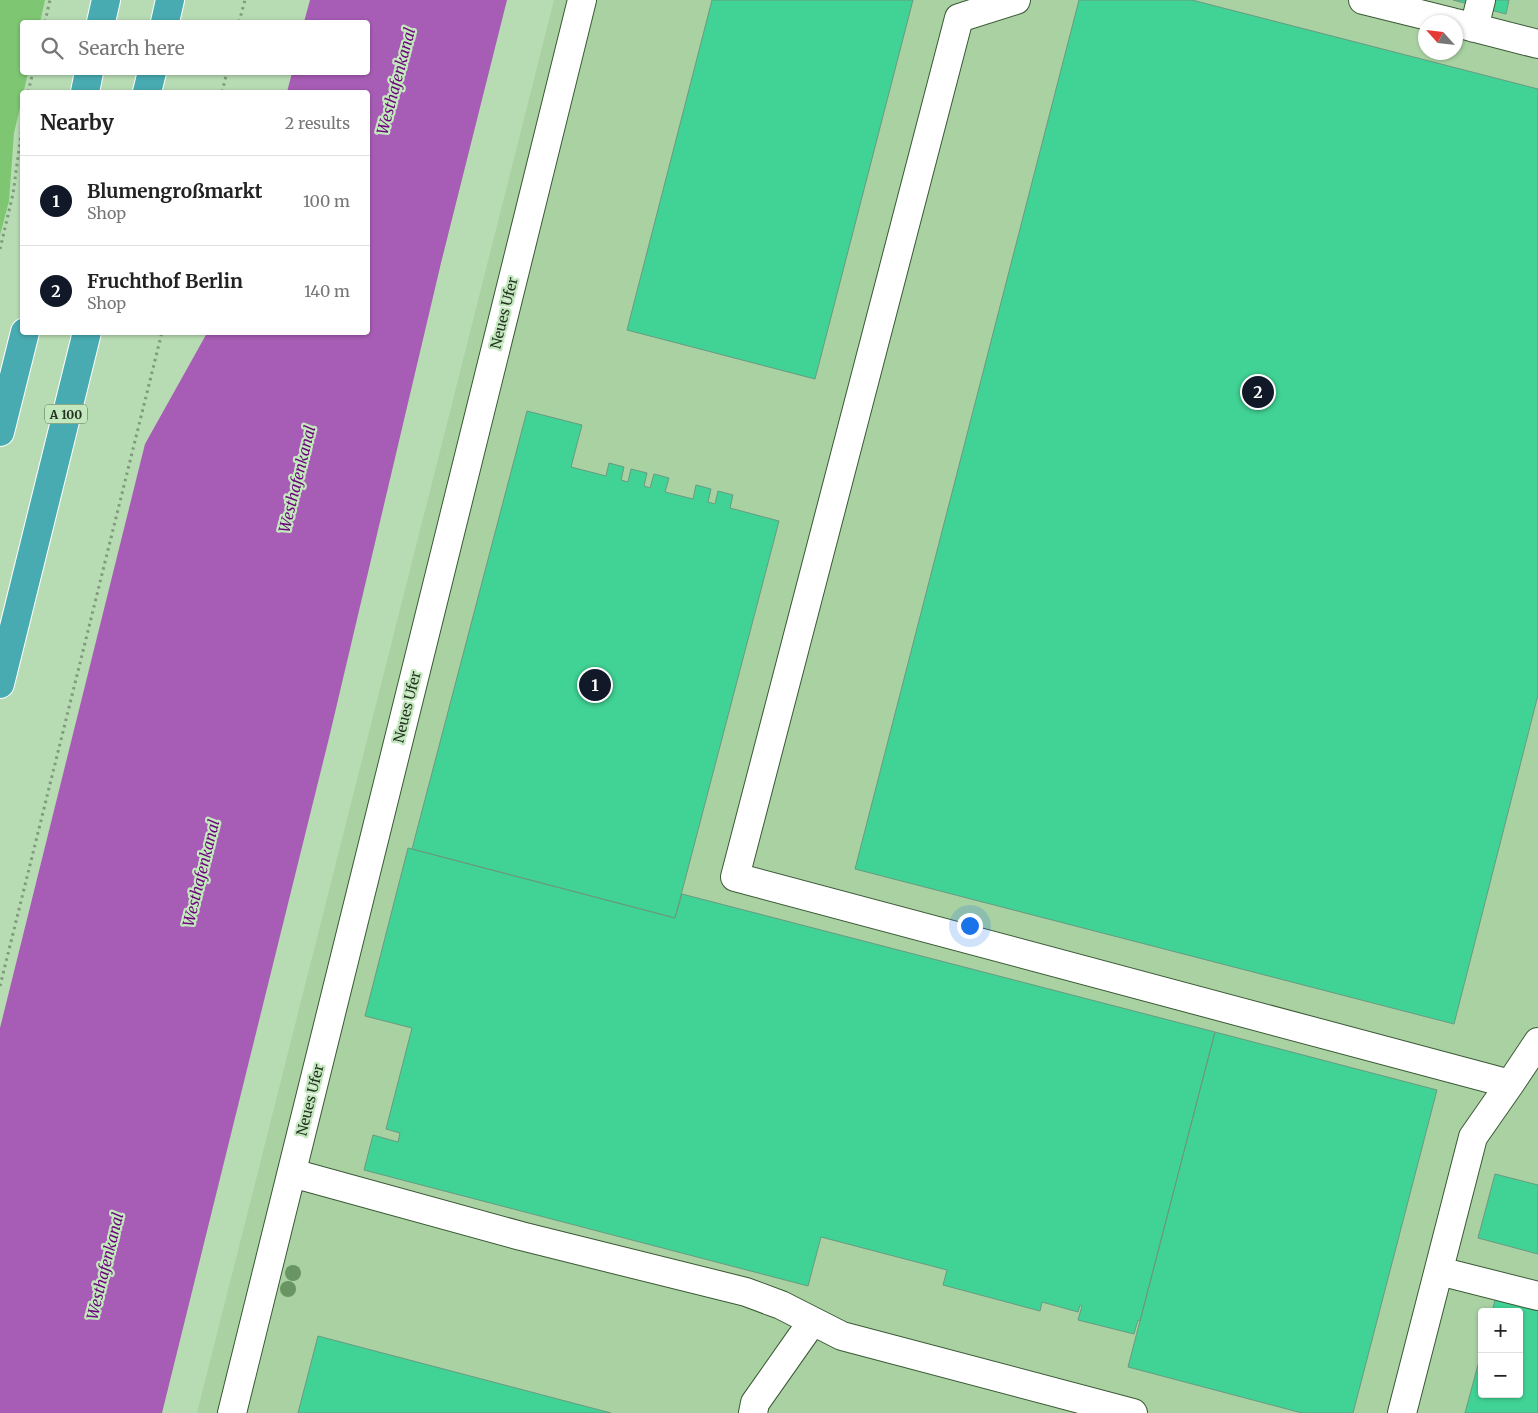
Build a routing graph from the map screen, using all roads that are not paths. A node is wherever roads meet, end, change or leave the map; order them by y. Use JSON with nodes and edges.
{"nodes":[{"id":1,"x":106,"y":0,"type":"edge"},
{"id":2,"x":170,"y":0,"type":"edge"},
{"id":3,"x":582,"y":0,"type":"edge"},
{"id":4,"x":1016,"y":0,"type":"edge"},
{"id":5,"x":1481,"y":0,"type":"edge"},
{"id":6,"x":1370,"y":1,"type":"edge"},
{"id":7,"x":1422,"y":15,"type":"edge"},
{"id":8,"x":101,"y":20,"type":"edge"},
{"id":9,"x":165,"y":20,"type":"edge"},
{"id":10,"x":1463,"y":21,"type":"edge"},
{"id":11,"x":1463,"y":26,"type":"edge"},
{"id":12,"x":1538,"y":44,"type":"edge"},
{"id":13,"x":88,"y":75,"type":"edge"},
{"id":14,"x":151,"y":75,"type":"edge"},
{"id":15,"x":85,"y":90,"type":"edge"},
{"id":16,"x":148,"y":90,"type":"edge"},
{"id":17,"x":24,"y":335,"type":"edge"},
{"id":18,"x":86,"y":335,"type":"edge"},
{"id":19,"x":0,"y":432,"type":"edge"},
{"id":20,"x":0,"y":684,"type":"edge"},
{"id":21,"x":1538,"y":1042,"type":"edge"},
{"id":22,"x":1510,"y":1084,"type":"junction"},
{"id":23,"x":292,"y":1173,"type":"junction"},
{"id":24,"x":1439,"y":1271,"type":"junction"},
{"id":25,"x":1538,"y":1296,"type":"edge"},
{"id":26,"x":812,"y":1322,"type":"junction"},
{"id":27,"x":232,"y":1413,"type":"edge"},
{"id":28,"x":753,"y":1413,"type":"edge"},
{"id":29,"x":1133,"y":1413,"type":"edge"},
{"id":30,"x":1402,"y":1413,"type":"edge"}],
"edges":[{"from":1,"to":8,"type":"highway"},
{"from":2,"to":9,"type":"highway"},
{"from":3,"to":23,"type":"lane","name":"Neues Ufer"},
{"from":4,"to":22,"type":"lane"},
{"from":5,"to":10,"type":"lane"},
{"from":6,"to":7,"type":"lane"},
{"from":11,"to":12,"type":"lane"},
{"from":13,"to":15,"type":"highway"},
{"from":14,"to":16,"type":"highway"},
{"from":17,"to":19,"type":"highway"},
{"from":18,"to":20,"type":"highway","number":"A 100"},
{"from":21,"to":22,"type":"lane"},
{"from":22,"to":24,"type":"lane"},
{"from":23,"to":26,"type":"lane"},
{"from":23,"to":27,"type":"lane","name":"Neues Ufer"},
{"from":24,"to":25,"type":"lane"},
{"from":24,"to":30,"type":"lane"},
{"from":26,"to":28,"type":"lane"},
{"from":26,"to":29,"type":"lane"}]}
